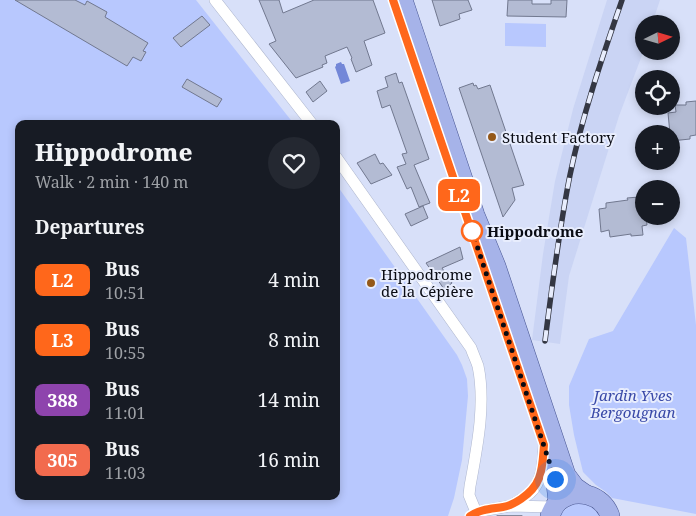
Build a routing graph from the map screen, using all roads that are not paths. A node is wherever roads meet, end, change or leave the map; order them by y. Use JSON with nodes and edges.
{"nodes":[{"id":1,"x":215,"y":0,"type":"edge"},
{"id":2,"x":394,"y":0,"type":"edge"},
{"id":3,"x":402,"y":0,"type":"edge"},
{"id":4,"x":309,"y":120,"type":"edge"},
{"id":5,"x":340,"y":163,"type":"edge"},
{"id":6,"x":544,"y":445,"type":"junction"},
{"id":7,"x":584,"y":494,"type":"junction"},
{"id":8,"x":510,"y":506,"type":"junction"},
{"id":9,"x":554,"y":508,"type":"edge"},
{"id":10,"x":473,"y":514,"type":"edge"},
{"id":11,"x":610,"y":516,"type":"edge"}],
"edges":[{"from":1,"to":4,"type":"street"},
{"from":2,"to":6,"type":"main road"},
{"from":3,"to":7,"type":"main road"},
{"from":5,"to":10,"type":"street"},
{"from":6,"to":8,"type":"street"},
{"from":6,"to":9,"type":"main road"},
{"from":7,"to":9,"type":"main road"},
{"from":7,"to":11,"type":"main road"},
{"from":8,"to":9,"type":"street"},
{"from":8,"to":10,"type":"street"}]}
